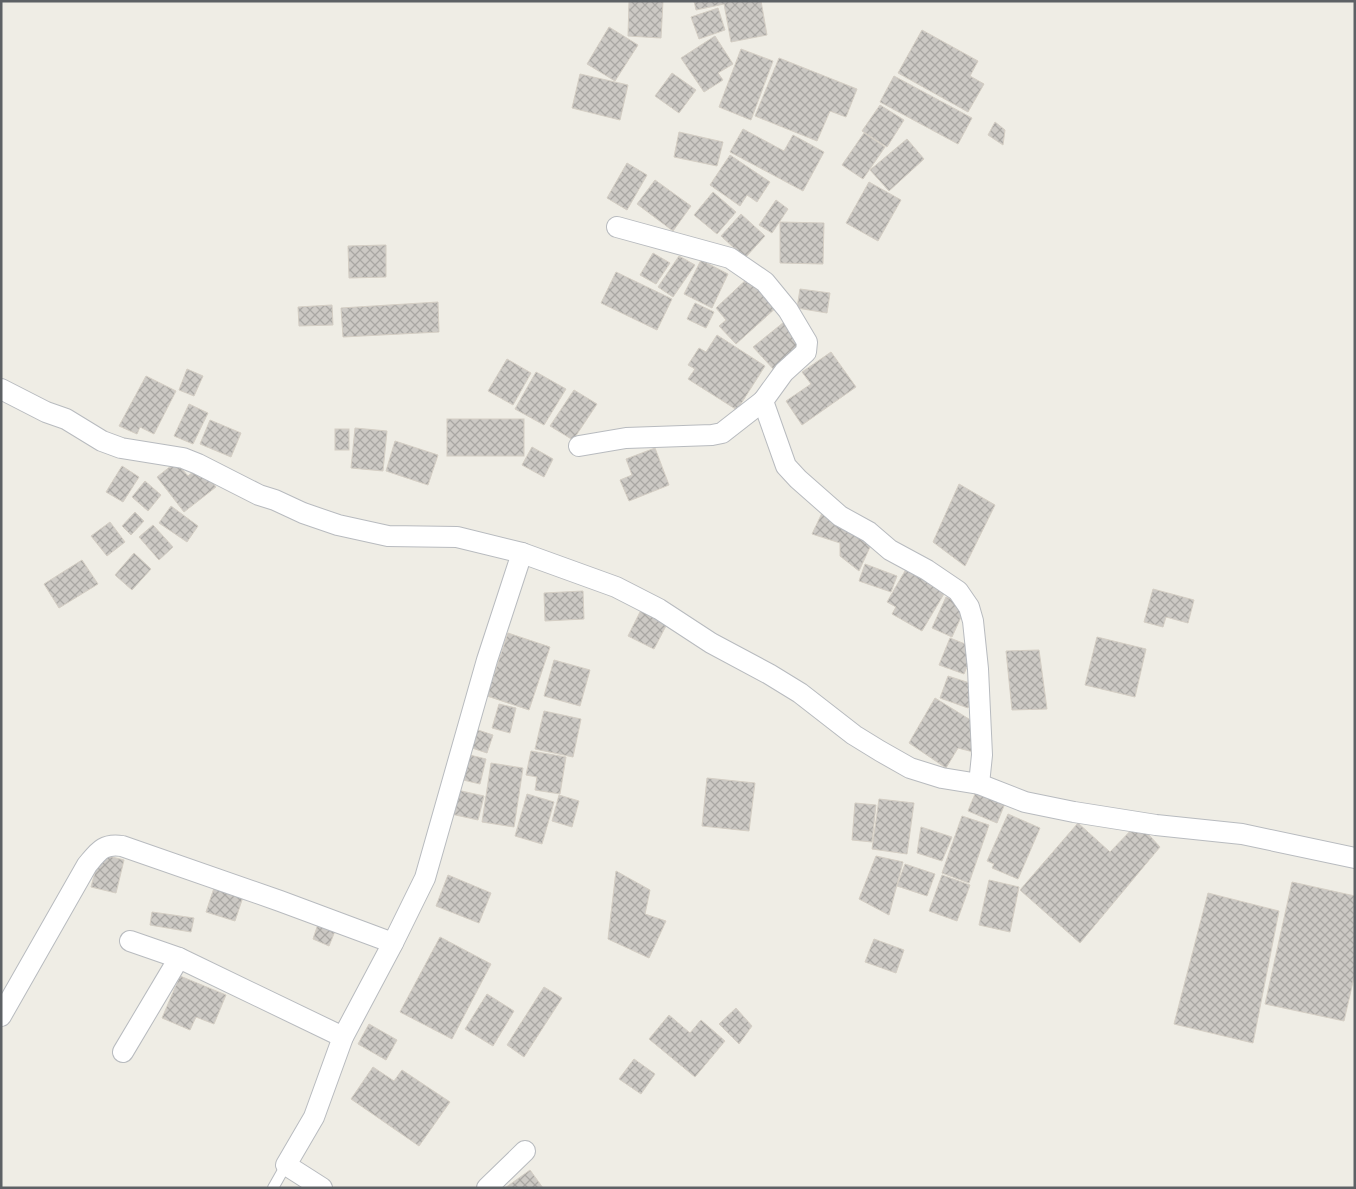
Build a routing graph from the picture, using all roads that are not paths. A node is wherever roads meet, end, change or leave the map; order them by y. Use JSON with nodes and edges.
{"nodes":[{"id":1,"x":617,"y":228,"type":"dead end"},
{"id":2,"x":1,"y":389,"type":"edge"},
{"id":3,"x":763,"y":401,"type":"junction"},
{"id":4,"x":578,"y":446,"type":"dead end"},
{"id":5,"x":522,"y":553,"type":"junction"},
{"id":6,"x":979,"y":784,"type":"junction"},
{"id":7,"x":1355,"y":858,"type":"edge"},
{"id":8,"x":130,"y":941,"type":"dead end"},
{"id":9,"x":393,"y":943,"type":"junction"},
{"id":10,"x":179,"y":958,"type":"junction"},
{"id":11,"x":1,"y":1016,"type":"edge"},
{"id":12,"x":342,"y":1037,"type":"junction"},
{"id":13,"x":123,"y":1052,"type":"dead end"},
{"id":14,"x":525,"y":1151,"type":"dead end"},
{"id":15,"x":286,"y":1165,"type":"junction"},
{"id":16,"x":273,"y":1188,"type":"edge"},
{"id":17,"x":322,"y":1188,"type":"edge"},
{"id":18,"x":487,"y":1188,"type":"edge"}],
"edges":[{"from":1,"to":3,"type":"street"},
{"from":2,"to":5,"type":"street"},
{"from":3,"to":4,"type":"street"},
{"from":3,"to":6,"type":"street"},
{"from":5,"to":6,"type":"street"},
{"from":5,"to":9,"type":"street"},
{"from":6,"to":7,"type":"street"},
{"from":8,"to":10,"type":"street"},
{"from":9,"to":11,"type":"street"},
{"from":9,"to":12,"type":"street"},
{"from":10,"to":12,"type":"street"},
{"from":10,"to":13,"type":"street"},
{"from":12,"to":15,"type":"street"},
{"from":14,"to":18,"type":"street"},
{"from":15,"to":16,"type":"lane"},
{"from":15,"to":17,"type":"street"}]}
